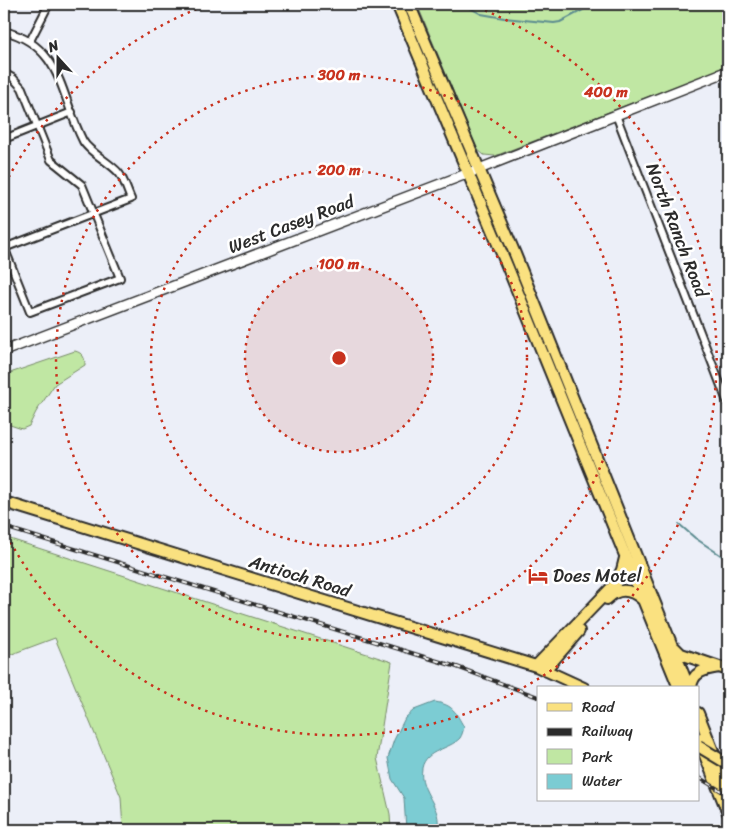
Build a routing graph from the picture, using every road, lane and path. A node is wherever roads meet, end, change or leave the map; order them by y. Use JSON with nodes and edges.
{"nodes":[{"id":1,"x":49,"y":4,"type":"edge"},
{"id":2,"x":397,"y":4,"type":"edge"},
{"id":3,"x":409,"y":4,"type":"edge"},
{"id":4,"x":4,"y":31,"type":"edge"},
{"id":5,"x":30,"y":41,"type":"junction"},
{"id":6,"x":728,"y":71,"type":"edge"},
{"id":7,"x":4,"y":73,"type":"edge"},
{"id":8,"x":72,"y":112,"type":"junction"},
{"id":9,"x":616,"y":115,"type":"junction"},
{"id":10,"x":37,"y":126,"type":"junction"},
{"id":11,"x":4,"y":139,"type":"edge"},
{"id":12,"x":479,"y":169,"type":"junction"},
{"id":13,"x":468,"y":173,"type":"junction"},
{"id":14,"x":93,"y":214,"type":"junction"},
{"id":15,"x":4,"y":248,"type":"edge"},
{"id":16,"x":4,"y":351,"type":"edge"},
{"id":17,"x":728,"y":404,"type":"edge"},
{"id":18,"x":4,"y":502,"type":"edge"},
{"id":19,"x":625,"y":558,"type":"junction"},
{"id":20,"x":643,"y":600,"type":"junction"},
{"id":21,"x":672,"y":645,"type":"junction"},
{"id":22,"x":540,"y":668,"type":"junction"},
{"id":23,"x":724,"y":668,"type":"edge"},
{"id":24,"x":580,"y":686,"type":"edge"},
{"id":25,"x":678,"y":686,"type":"edge"},
{"id":26,"x":689,"y":686,"type":"edge"},
{"id":27,"x":691,"y":686,"type":"edge"},
{"id":28,"x":700,"y":718,"type":"edge"},
{"id":29,"x":700,"y":743,"type":"edge"},
{"id":30,"x":700,"y":747,"type":"edge"},
{"id":31,"x":728,"y":764,"type":"edge"},
{"id":32,"x":728,"y":789,"type":"edge"},
{"id":33,"x":728,"y":813,"type":"edge"}],
"edges":[{"from":1,"to":5,"type":"street"},
{"from":2,"to":13,"type":"main road"},
{"from":3,"to":12,"type":"main road"},
{"from":4,"to":5,"type":"street"},
{"from":5,"to":8,"type":"street"},
{"from":6,"to":9,"type":"main road","name":"West Casey Road"},
{"from":7,"to":10,"type":"street"},
{"from":8,"to":10,"type":"street"},
{"from":8,"to":14,"type":"street"},
{"from":9,"to":12,"type":"main road","name":"West Casey Road"},
{"from":9,"to":17,"type":"street","name":"North Ranch Road"},
{"from":10,"to":11,"type":"street"},
{"from":10,"to":14,"type":"street"},
{"from":12,"to":13,"type":"main road","name":"West Casey Road"},
{"from":12,"to":21,"type":"main road"},
{"from":13,"to":16,"type":"main road","name":"West Casey Road"},
{"from":13,"to":19,"type":"main road"},
{"from":14,"to":15,"type":"street"},
{"from":14,"to":15,"type":"street"},
{"from":18,"to":22,"type":"main road","name":"Antioch Road"},
{"from":19,"to":20,"type":"main road"},
{"from":19,"to":22,"type":"main road"},
{"from":20,"to":22,"type":"main road"},
{"from":20,"to":25,"type":"main road"},
{"from":21,"to":23,"type":"main road"},
{"from":21,"to":26,"type":"main road"},
{"from":22,"to":24,"type":"main road","name":"Antioch Road"},
{"from":23,"to":27,"type":"main road"},
{"from":28,"to":32,"type":"main road"},
{"from":29,"to":33,"type":"main road"},
{"from":30,"to":31,"type":"main road","bridge":true}]}
